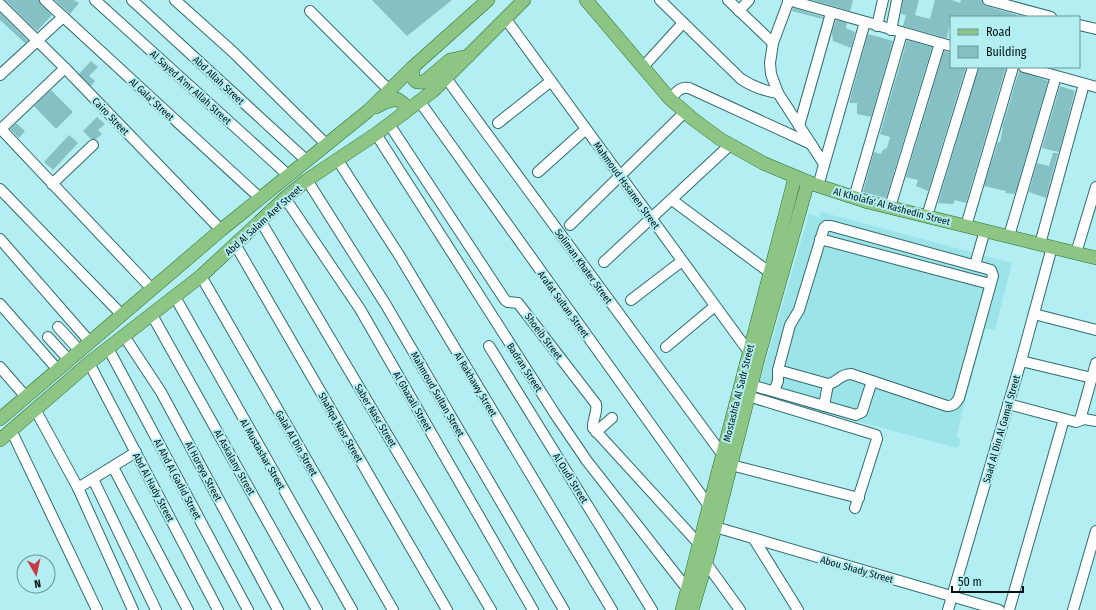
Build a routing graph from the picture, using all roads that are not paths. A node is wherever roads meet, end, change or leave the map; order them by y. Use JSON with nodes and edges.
{"nodes":[{"id":1,"x":45,"y":0,"type":"edge"},
{"id":2,"x":95,"y":0,"type":"edge"},
{"id":3,"x":132,"y":0,"type":"edge"},
{"id":4,"x":175,"y":0,"type":"edge"},
{"id":5,"x":488,"y":0,"type":"edge"},
{"id":6,"x":524,"y":0,"type":"edge"},
{"id":7,"x":586,"y":0,"type":"edge"},
{"id":8,"x":660,"y":0,"type":"edge"},
{"id":9,"x":728,"y":0,"type":"edge"},
{"id":10,"x":749,"y":0,"type":"edge"},
{"id":11,"x":789,"y":0,"type":"edge"},
{"id":12,"x":882,"y":0,"type":"edge"},
{"id":13,"x":897,"y":0,"type":"edge"},
{"id":14,"x":988,"y":0,"type":"edge"},
{"id":15,"x":0,"y":4,"type":"edge"},
{"id":16,"x":310,"y":11,"type":"dead end"},
{"id":17,"x":739,"y":11,"type":"junction"},
{"id":18,"x":831,"y":13,"type":"junction"},
{"id":19,"x":63,"y":16,"type":"junction"},
{"id":20,"x":1047,"y":16,"type":"edge"},
{"id":21,"x":506,"y":18,"type":"junction"},
{"id":22,"x":865,"y":22,"type":"junction"},
{"id":23,"x":684,"y":23,"type":"junction"},
{"id":24,"x":1080,"y":24,"type":"edge"},
{"id":25,"x":877,"y":26,"type":"junction"},
{"id":26,"x":1096,"y":29,"type":"edge"},
{"id":27,"x":890,"y":30,"type":"junction"},
{"id":28,"x":902,"y":33,"type":"junction"},
{"id":29,"x":38,"y":40,"type":"junction"},
{"id":30,"x":773,"y":43,"type":"junction"},
{"id":31,"x":940,"y":43,"type":"junction"},
{"id":32,"x":950,"y":46,"type":"edge"},
{"id":33,"x":468,"y":56,"type":"junction"},
{"id":34,"x":413,"y":67,"type":"junction"},
{"id":35,"x":643,"y":67,"type":"junction"},
{"id":36,"x":65,"y":68,"type":"junction"},
{"id":37,"x":973,"y":68,"type":"edge"},
{"id":38,"x":1013,"y":68,"type":"edge"},
{"id":39,"x":1028,"y":68,"type":"edge"},
{"id":40,"x":0,"y":75,"type":"edge"},
{"id":41,"x":1056,"y":76,"type":"junction"},
{"id":42,"x":446,"y":78,"type":"junction"},
{"id":43,"x":551,"y":81,"type":"junction"},
{"id":44,"x":1084,"y":84,"type":"junction"},
{"id":45,"x":1096,"y":87,"type":"edge"},
{"id":46,"x":389,"y":90,"type":"junction"},
{"id":47,"x":778,"y":93,"type":"junction"},
{"id":48,"x":670,"y":99,"type":"junction"},
{"id":49,"x":420,"y":102,"type":"junction"},
{"id":50,"x":368,"y":111,"type":"junction"},
{"id":51,"x":684,"y":112,"type":"junction"},
{"id":52,"x":404,"y":113,"type":"junction"},
{"id":53,"x":498,"y":123,"type":"dead end"},
{"id":54,"x":389,"y":124,"type":"junction"},
{"id":55,"x":799,"y":126,"type":"junction"},
{"id":56,"x":0,"y":128,"type":"edge"},
{"id":57,"x":586,"y":129,"type":"junction"},
{"id":58,"x":376,"y":134,"type":"junction"},
{"id":59,"x":326,"y":144,"type":"junction"},
{"id":60,"x":811,"y":144,"type":"junction"},
{"id":61,"x":93,"y":145,"type":"dead end"},
{"id":62,"x":730,"y":145,"type":"junction"},
{"id":63,"x":306,"y":160,"type":"junction"},
{"id":64,"x":337,"y":160,"type":"junction"},
{"id":65,"x":824,"y":164,"type":"junction"},
{"id":66,"x":538,"y":172,"type":"dead end"},
{"id":67,"x":288,"y":175,"type":"junction"},
{"id":68,"x":620,"y":176,"type":"junction"},
{"id":69,"x":794,"y":177,"type":"junction"},
{"id":70,"x":307,"y":180,"type":"junction"},
{"id":71,"x":52,"y":184,"type":"junction"},
{"id":72,"x":813,"y":184,"type":"junction"},
{"id":73,"x":1096,"y":187,"type":"edge"},
{"id":74,"x":0,"y":189,"type":"edge"},
{"id":75,"x":260,"y":198,"type":"junction"},
{"id":76,"x":285,"y":198,"type":"junction"},
{"id":77,"x":854,"y":198,"type":"junction"},
{"id":78,"x":672,"y":200,"type":"junction"},
{"id":79,"x":890,"y":207,"type":"junction"},
{"id":80,"x":927,"y":216,"type":"junction"},
{"id":81,"x":651,"y":218,"type":"junction"},
{"id":82,"x":260,"y":220,"type":"junction"},
{"id":83,"x":570,"y":225,"type":"dead end"},
{"id":84,"x":966,"y":226,"type":"junction"},
{"id":85,"x":221,"y":230,"type":"junction"},
{"id":86,"x":985,"y":230,"type":"junction"},
{"id":87,"x":1009,"y":236,"type":"junction"},
{"id":88,"x":0,"y":239,"type":"edge"},
{"id":89,"x":820,"y":239,"type":"junction"},
{"id":90,"x":235,"y":244,"type":"junction"},
{"id":91,"x":1046,"y":245,"type":"junction"},
{"id":92,"x":1076,"y":253,"type":"junction"},
{"id":93,"x":1096,"y":258,"type":"edge"},
{"id":94,"x":682,"y":261,"type":"junction"},
{"id":95,"x":604,"y":262,"type":"dead end"},
{"id":96,"x":975,"y":265,"type":"junction"},
{"id":97,"x":769,"y":272,"type":"junction"},
{"id":98,"x":201,"y":276,"type":"junction"},
{"id":99,"x":990,"y":284,"type":"junction"},
{"id":100,"x":152,"y":290,"type":"junction"},
{"id":101,"x":175,"y":297,"type":"junction"},
{"id":102,"x":631,"y":300,"type":"dead end"},
{"id":103,"x":0,"y":304,"type":"edge"},
{"id":104,"x":715,"y":306,"type":"junction"},
{"id":105,"x":1034,"y":314,"type":"junction"},
{"id":106,"x":122,"y":315,"type":"junction"},
{"id":107,"x":152,"y":315,"type":"junction"},
{"id":108,"x":58,"y":326,"type":"dead end"},
{"id":109,"x":1096,"y":330,"type":"edge"},
{"id":110,"x":124,"y":336,"type":"junction"},
{"id":111,"x":48,"y":337,"type":"dead end"},
{"id":112,"x":85,"y":346,"type":"junction"},
{"id":113,"x":489,"y":346,"type":"dead end"},
{"id":114,"x":666,"y":347,"type":"dead end"},
{"id":115,"x":108,"y":348,"type":"junction"},
{"id":116,"x":749,"y":352,"type":"junction"},
{"id":117,"x":69,"y":360,"type":"junction"},
{"id":118,"x":1021,"y":360,"type":"junction"},
{"id":119,"x":89,"y":363,"type":"junction"},
{"id":120,"x":1096,"y":363,"type":"edge"},
{"id":121,"x":0,"y":367,"type":"edge"},
{"id":122,"x":58,"y":370,"type":"junction"},
{"id":123,"x":778,"y":370,"type":"junction"},
{"id":124,"x":1092,"y":378,"type":"junction"},
{"id":125,"x":872,"y":381,"type":"junction"},
{"id":126,"x":828,"y":384,"type":"junction"},
{"id":127,"x":750,"y":390,"type":"junction"},
{"id":128,"x":774,"y":391,"type":"junction"},
{"id":129,"x":26,"y":397,"type":"junction"},
{"id":130,"x":1008,"y":404,"type":"junction"},
{"id":131,"x":824,"y":406,"type":"junction"},
{"id":132,"x":35,"y":409,"type":"junction"},
{"id":133,"x":612,"y":418,"type":"dead end"},
{"id":134,"x":0,"y":419,"type":"edge"},
{"id":135,"x":1064,"y":419,"type":"junction"},
{"id":136,"x":1080,"y":420,"type":"junction"},
{"id":137,"x":1096,"y":421,"type":"edge"},
{"id":138,"x":11,"y":430,"type":"junction"},
{"id":139,"x":596,"y":432,"type":"junction"},
{"id":140,"x":0,"y":440,"type":"edge"},
{"id":141,"x":136,"y":452,"type":"junction"},
{"id":142,"x":722,"y":454,"type":"junction"},
{"id":143,"x":731,"y":465,"type":"junction"},
{"id":144,"x":112,"y":467,"type":"junction"},
{"id":145,"x":93,"y":479,"type":"junction"},
{"id":146,"x":78,"y":488,"type":"junction"},
{"id":147,"x":859,"y":498,"type":"junction"},
{"id":148,"x":709,"y":506,"type":"junction"},
{"id":149,"x":855,"y":508,"type":"dead end"},
{"id":150,"x":715,"y":527,"type":"junction"},
{"id":151,"x":1096,"y":531,"type":"edge"},
{"id":152,"x":754,"y":539,"type":"junction"},
{"id":153,"x":700,"y":544,"type":"junction"},
{"id":154,"x":1092,"y":561,"type":"edge"},
{"id":155,"x":706,"y":563,"type":"junction"},
{"id":156,"x":688,"y":590,"type":"junction"},
{"id":157,"x":952,"y":596,"type":"junction"},
{"id":158,"x":96,"y":610,"type":"edge"},
{"id":159,"x":133,"y":610,"type":"edge"},
{"id":160,"x":156,"y":610,"type":"edge"},
{"id":161,"x":188,"y":610,"type":"edge"},
{"id":162,"x":218,"y":610,"type":"edge"},
{"id":163,"x":248,"y":610,"type":"edge"},
{"id":164,"x":278,"y":610,"type":"edge"},
{"id":165,"x":317,"y":610,"type":"edge"},
{"id":166,"x":352,"y":610,"type":"edge"},
{"id":167,"x":392,"y":610,"type":"edge"},
{"id":168,"x":447,"y":610,"type":"edge"},
{"id":169,"x":491,"y":610,"type":"edge"},
{"id":170,"x":533,"y":610,"type":"edge"},
{"id":171,"x":564,"y":610,"type":"edge"},
{"id":172,"x":612,"y":610,"type":"edge"},
{"id":173,"x":652,"y":610,"type":"edge"},
{"id":174,"x":682,"y":610,"type":"edge"},
{"id":175,"x":692,"y":610,"type":"edge"},
{"id":176,"x":740,"y":610,"type":"edge"},
{"id":177,"x":798,"y":610,"type":"edge"},
{"id":178,"x":948,"y":610,"type":"edge"},
{"id":179,"x":1000,"y":610,"type":"edge"},
{"id":180,"x":1009,"y":610,"type":"edge"},
{"id":181,"x":1073,"y":610,"type":"edge"}],
"edges":[{"from":1,"to":19,"type":"street","name":"Al Gala' Street"},
{"from":2,"to":67,"type":"street","name":"Al Sayed A'mr Allah Street"},
{"from":3,"to":63,"type":"street","name":"Abd Allah Street"},
{"from":4,"to":59,"type":"street"},
{"from":5,"to":34,"type":"main road","name":"Abd Al Salam Aref Street"},
{"from":6,"to":21,"type":"main road","name":"Abd Al Salam Aref Street"},
{"from":7,"to":35,"type":"main road","name":"Al Kholafa' Al Rashedin Street"},
{"from":8,"to":23,"type":"street"},
{"from":9,"to":17,"type":"street"},
{"from":10,"to":17,"type":"street"},
{"from":11,"to":18,"type":"street"},
{"from":11,"to":30,"type":"street"},
{"from":12,"to":25,"type":"street"},
{"from":13,"to":27,"type":"street"},
{"from":14,"to":20,"type":"street"},
{"from":15,"to":29,"type":"street","name":"Cairo Street"},
{"from":16,"to":46,"type":"street"},
{"from":17,"to":30,"type":"street"},
{"from":18,"to":22,"type":"street"},
{"from":18,"to":55,"type":"street"},
{"from":19,"to":29,"type":"street"},
{"from":19,"to":75,"type":"street","name":"Al Gala' Street"},
{"from":21,"to":33,"type":"main road","name":"Abd Al Salam Aref Street"},
{"from":21,"to":43,"type":"street","name":"Mahmoud Hssanen Street"},
{"from":22,"to":25,"type":"street"},
{"from":22,"to":65,"type":"street"},
{"from":23,"to":35,"type":"street"},
{"from":23,"to":47,"type":"street"},
{"from":24,"to":26,"type":"street"},
{"from":25,"to":27,"type":"street"},
{"from":27,"to":28,"type":"street"},
{"from":28,"to":31,"type":"street"},
{"from":28,"to":77,"type":"street"},
{"from":29,"to":36,"type":"street","name":"Cairo Street"},
{"from":29,"to":40,"type":"street"},
{"from":30,"to":47,"type":"street"},
{"from":31,"to":32,"type":"street"},
{"from":31,"to":79,"type":"street"},
{"from":33,"to":34,"type":"main road"},
{"from":33,"to":42,"type":"main road","name":"Abd Al Salam Aref Street"},
{"from":34,"to":46,"type":"main road","name":"Abd Al Salam Aref Street"},
{"from":35,"to":48,"type":"main road","name":"Al Kholafa' Al Rashedin Street"},
{"from":36,"to":56,"type":"street"},
{"from":36,"to":85,"type":"street","name":"Cairo Street"},
{"from":37,"to":80,"type":"street"},
{"from":38,"to":84,"type":"street"},
{"from":39,"to":41,"type":"street"},
{"from":41,"to":44,"type":"street"},
{"from":41,"to":87,"type":"street"},
{"from":42,"to":49,"type":"main road","name":"Abd Al Salam Aref Street"},
{"from":42,"to":142,"type":"street","name":"Soliman Khater Street"},
{"from":43,"to":53,"type":"street"},
{"from":43,"to":57,"type":"street","name":"Mahmoud Hssanen Street"},
{"from":44,"to":45,"type":"street"},
{"from":44,"to":91,"type":"street","name":"Saad Al Din Al Gamal Street"},
{"from":46,"to":50,"type":"main road","name":"Abd Al Salam Aref Street"},
{"from":47,"to":55,"type":"street"},
{"from":48,"to":51,"type":"main road","name":"Al Kholafa' Al Rashedin Street"},
{"from":48,"to":60,"type":"street"},
{"from":49,"to":52,"type":"main road","name":"Abd Al Salam Aref Street"},
{"from":49,"to":148,"type":"street","name":"Arafat Sultan Street"},
{"from":50,"to":52,"type":"main road"},
{"from":50,"to":59,"type":"main road","name":"Abd Al Salam Aref Street"},
{"from":51,"to":62,"type":"main road","name":"Al Kholafa' Al Rashedin Street"},
{"from":51,"to":68,"type":"street"},
{"from":52,"to":54,"type":"main road","name":"Abd Al Salam Aref Street"},
{"from":54,"to":58,"type":"main road","name":"Abd Al Salam Aref Street"},
{"from":54,"to":139,"type":"street","name":"Shoeib Street"},
{"from":55,"to":60,"type":"street"},
{"from":56,"to":71,"type":"street"},
{"from":57,"to":66,"type":"street"},
{"from":57,"to":68,"type":"street","name":"Mahmoud Hssanen Street"},
{"from":58,"to":64,"type":"main road","name":"Abd Al Salam Aref Street"},
{"from":58,"to":156,"type":"street","name":"Badran Street"},
{"from":59,"to":63,"type":"main road","name":"Abd Al Salam Aref Street"},
{"from":60,"to":65,"type":"street"},
{"from":61,"to":71,"type":"street"},
{"from":62,"to":69,"type":"main road","name":"Al Kholafa' Al Rashedin Street"},
{"from":62,"to":78,"type":"street"},
{"from":63,"to":67,"type":"main road","name":"Abd Al Salam Aref Street"},
{"from":64,"to":70,"type":"main road","name":"Abd Al Salam Aref Street"},
{"from":64,"to":172,"type":"street","name":"Al Rakhawy Street"},
{"from":65,"to":72,"type":"street"},
{"from":67,"to":75,"type":"main road","name":"Abd Al Salam Aref Street"},
{"from":68,"to":81,"type":"street","name":"Mahmoud Hssanen Street"},
{"from":68,"to":83,"type":"street"},
{"from":69,"to":72,"type":"main road","name":"Al Kholafa' Al Rashedin Street"},
{"from":69,"to":97,"type":"main road","name":"Mostashfa Al Sadr Street"},
{"from":70,"to":76,"type":"main road","name":"Abd Al Salam Aref Street"},
{"from":70,"to":171,"type":"street","name":"Mahmoud Sultan Street"},
{"from":71,"to":100,"type":"street"},
{"from":72,"to":77,"type":"main road","name":"Al Kholafa' Al Rashedin Street"},
{"from":72,"to":127,"type":"main road","name":"Mostashfa Al Sadr Street"},
{"from":73,"to":92,"type":"street"},
{"from":74,"to":106,"type":"street"},
{"from":75,"to":85,"type":"main road","name":"Abd Al Salam Aref Street"},
{"from":76,"to":82,"type":"main road","name":"Abd Al Salam Aref Street"},
{"from":76,"to":170,"type":"street","name":"Al Ghazali Street"},
{"from":77,"to":79,"type":"main road","name":"Al Kholafa' Al Rashedin Street"},
{"from":78,"to":81,"type":"street"},
{"from":78,"to":97,"type":"street"},
{"from":79,"to":80,"type":"main road","name":"Al Kholafa' Al Rashedin Street"},
{"from":80,"to":84,"type":"main road","name":"Al Kholafa' Al Rashedin Street"},
{"from":81,"to":94,"type":"street","name":"Mahmoud Hssanen Street"},
{"from":81,"to":95,"type":"street"},
{"from":82,"to":90,"type":"main road","name":"Abd Al Salam Aref Street"},
{"from":82,"to":169,"type":"street","name":"Saber Nasr Street"},
{"from":84,"to":86,"type":"main road","name":"Al Kholafa' Al Rashedin Street"},
{"from":85,"to":100,"type":"main road","name":"Abd Al Salam Aref Street"},
{"from":86,"to":87,"type":"main road","name":"Al Kholafa' Al Rashedin Street"},
{"from":86,"to":96,"type":"street"},
{"from":87,"to":91,"type":"main road","name":"Al Kholafa' Al Rashedin Street"},
{"from":88,"to":112,"type":"street"},
{"from":89,"to":96,"type":"street"},
{"from":89,"to":99,"type":"street"},
{"from":89,"to":123,"type":"street"},
{"from":90,"to":98,"type":"main road","name":"Abd Al Salam Aref Street"},
{"from":90,"to":168,"type":"street","name":"Shafiqa Nasr Street"},
{"from":91,"to":92,"type":"main road","name":"Al Kholafa' Al Rashedin Street"},
{"from":91,"to":105,"type":"street","name":"Saad Al Din Al Gamal Street"},
{"from":92,"to":93,"type":"main road","name":"Al Kholafa' Al Rashedin Street"},
{"from":94,"to":102,"type":"street"},
{"from":94,"to":104,"type":"street","name":"Mahmoud Hssanen Street"},
{"from":96,"to":99,"type":"street"},
{"from":97,"to":116,"type":"main road","name":"Mostashfa Al Sadr Street"},
{"from":98,"to":101,"type":"main road","name":"Abd Al Salam Aref Street"},
{"from":98,"to":167,"type":"street","name":"Galal Al Din Street"},
{"from":99,"to":125,"type":"street"},
{"from":100,"to":106,"type":"main road","name":"Abd Al Salam Aref Street"},
{"from":101,"to":107,"type":"main road","name":"Abd Al Salam Aref Street"},
{"from":101,"to":166,"type":"street","name":"Al Mustashar Street"},
{"from":103,"to":122,"type":"street"},
{"from":104,"to":114,"type":"street"},
{"from":104,"to":116,"type":"street","name":"Mahmoud Hssanen Street"},
{"from":105,"to":109,"type":"street"},
{"from":105,"to":118,"type":"street","name":"Saad Al Din Al Gamal Street"},
{"from":106,"to":112,"type":"main road","name":"Abd Al Salam Aref Street"},
{"from":107,"to":110,"type":"main road","name":"Abd Al Salam Aref Street"},
{"from":107,"to":165,"type":"street","name":"Al Askalany Street"},
{"from":108,"to":112,"type":"street"},
{"from":110,"to":115,"type":"main road","name":"Abd Al Salam Aref Street"},
{"from":110,"to":164,"type":"street","name":"Al Horeya Street"},
{"from":111,"to":117,"type":"street"},
{"from":112,"to":117,"type":"main road","name":"Abd Al Salam Aref Street"},
{"from":113,"to":173,"type":"street","name":"Al Oudi Street"},
{"from":115,"to":119,"type":"main road","name":"Abd Al Salam Aref Street"},
{"from":115,"to":163,"type":"street","name":"Al Ahd Al Gadid Street"},
{"from":116,"to":142,"type":"main road","name":"Mostashfa Al Sadr Street"},
{"from":117,"to":122,"type":"main road","name":"Abd Al Salam Aref Street"},
{"from":118,"to":124,"type":"street"},
{"from":118,"to":130,"type":"street","name":"Saad Al Din Al Gamal Street"},
{"from":119,"to":132,"type":"main road","name":"Abd Al Salam Aref Street"},
{"from":119,"to":141,"type":"street","name":"Abd Al Hady Street"},
{"from":120,"to":124,"type":"street"},
{"from":121,"to":129,"type":"street"},
{"from":122,"to":129,"type":"main road","name":"Abd Al Salam Aref Street"},
{"from":123,"to":126,"type":"street"},
{"from":123,"to":128,"type":"street"},
{"from":124,"to":136,"type":"street"},
{"from":125,"to":126,"type":"street"},
{"from":125,"to":131,"type":"street"},
{"from":126,"to":131,"type":"street"},
{"from":127,"to":128,"type":"street"},
{"from":127,"to":143,"type":"main road","name":"Mostashfa Al Sadr Street"},
{"from":127,"to":147,"type":"street"},
{"from":128,"to":131,"type":"street"},
{"from":129,"to":134,"type":"main road","name":"Abd Al Salam Aref Street"},
{"from":130,"to":135,"type":"street"},
{"from":130,"to":157,"type":"street","name":"Saad Al Din Al Gamal Street"},
{"from":132,"to":138,"type":"main road","name":"Abd Al Salam Aref Street"},
{"from":132,"to":146,"type":"street"},
{"from":133,"to":139,"type":"street"},
{"from":135,"to":136,"type":"street"},
{"from":135,"to":180,"type":"street"},
{"from":136,"to":137,"type":"street"},
{"from":138,"to":140,"type":"main road","name":"Abd Al Salam Aref Street"},
{"from":138,"to":158,"type":"street"},
{"from":139,"to":153,"type":"street"},
{"from":141,"to":144,"type":"street"},
{"from":141,"to":162,"type":"street","name":"Abd Al Hady Street"},
{"from":142,"to":148,"type":"main road","name":"Mostashfa Al Sadr Street"},
{"from":143,"to":147,"type":"street"},
{"from":143,"to":150,"type":"main road","name":"Mostashfa Al Sadr Street"},
{"from":144,"to":145,"type":"street"},
{"from":144,"to":161,"type":"street"},
{"from":145,"to":146,"type":"street"},
{"from":145,"to":160,"type":"street"},
{"from":146,"to":159,"type":"street"},
{"from":147,"to":149,"type":"street"},
{"from":148,"to":153,"type":"main road","name":"Mostashfa Al Sadr Street"},
{"from":150,"to":152,"type":"street","name":"Abou Shady Street"},
{"from":150,"to":155,"type":"main road","name":"Mostashfa Al Sadr Street"},
{"from":151,"to":154,"type":"street"},
{"from":152,"to":157,"type":"street","name":"Abou Shady Street"},
{"from":152,"to":177,"type":"street"},
{"from":153,"to":156,"type":"main road","name":"Mostashfa Al Sadr Street"},
{"from":154,"to":181,"type":"street"},
{"from":155,"to":175,"type":"main road","name":"Mostashfa Al Sadr Street"},
{"from":155,"to":176,"type":"street"},
{"from":156,"to":174,"type":"main road","name":"Mostashfa Al Sadr Street"},
{"from":157,"to":178,"type":"street","name":"Saad Al Din Al Gamal Street"},
{"from":157,"to":179,"type":"street","name":"Abou Shady Street"}]}
